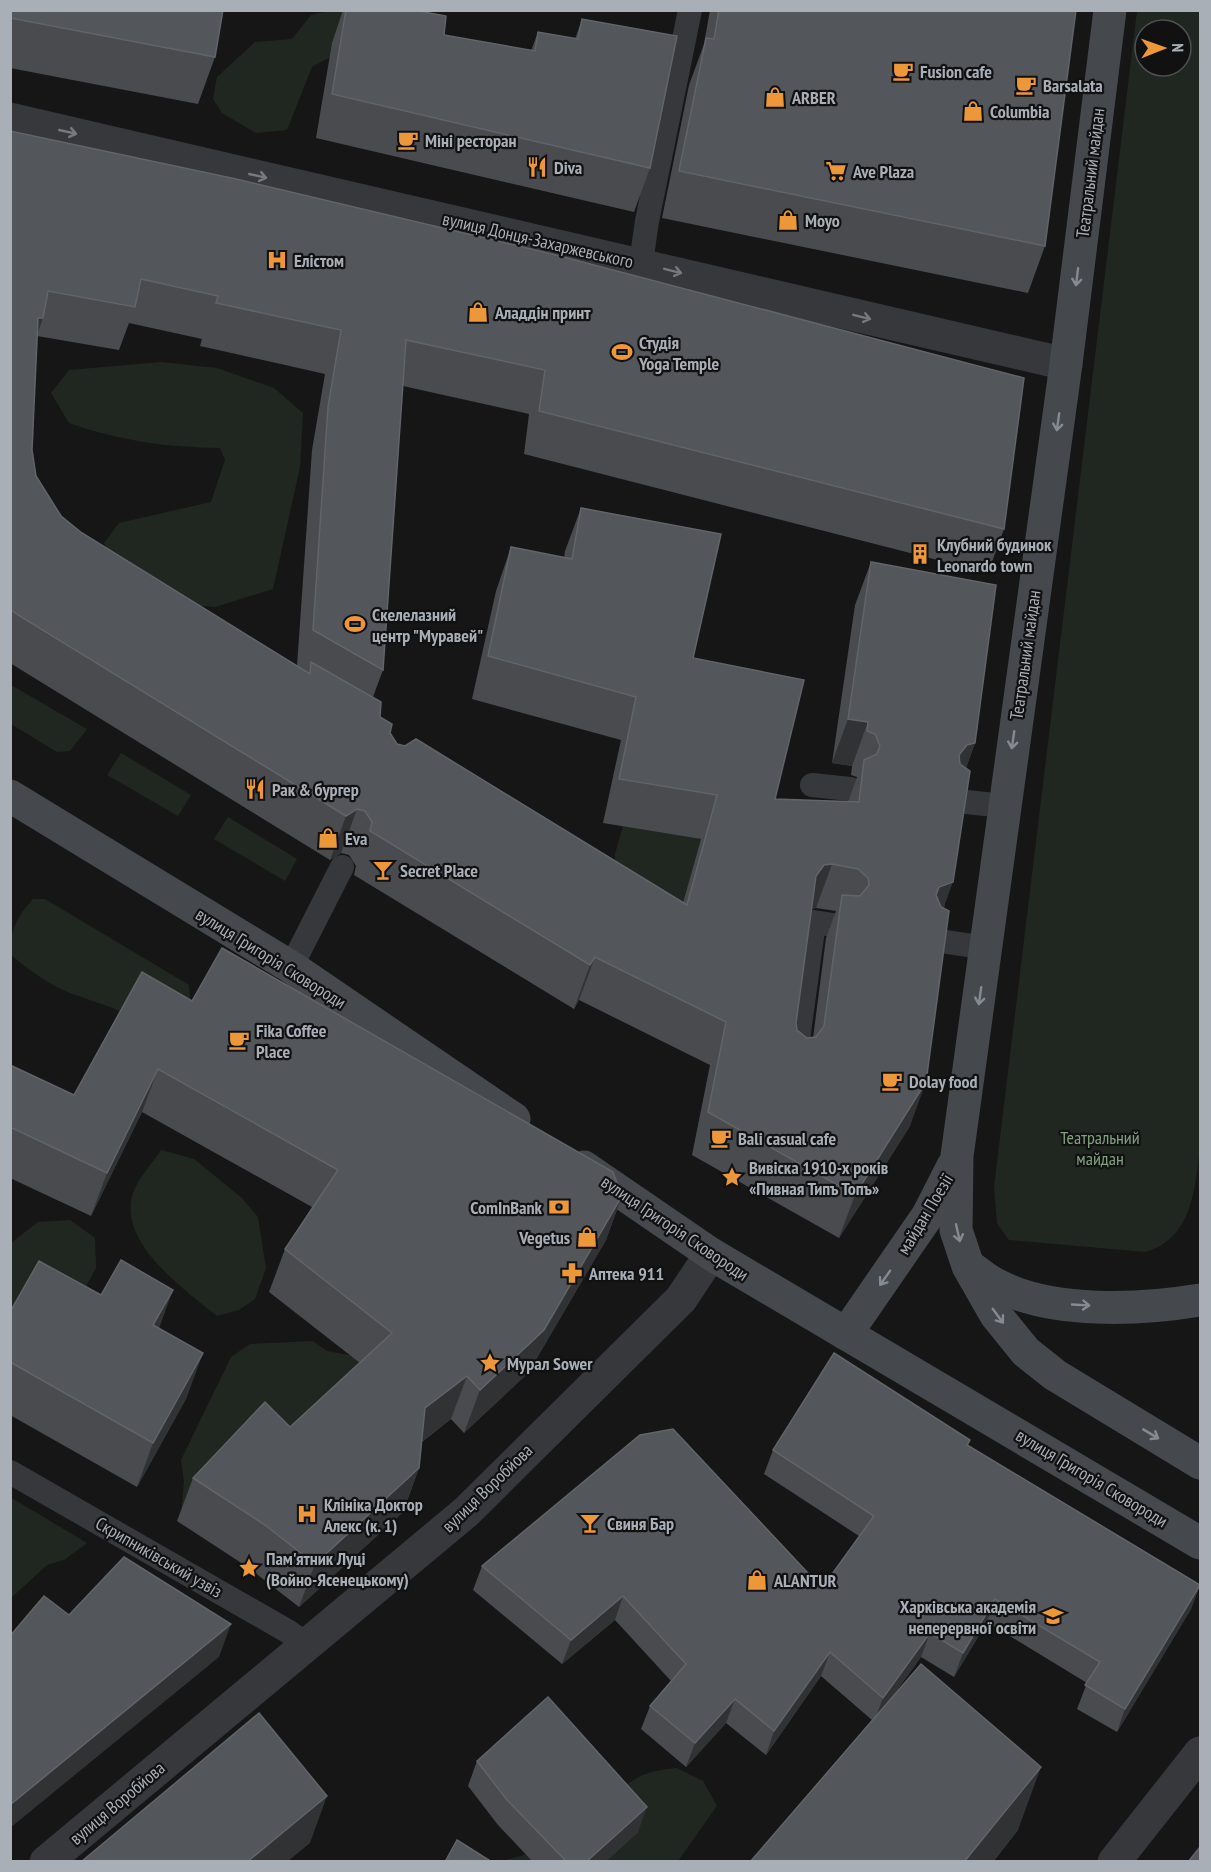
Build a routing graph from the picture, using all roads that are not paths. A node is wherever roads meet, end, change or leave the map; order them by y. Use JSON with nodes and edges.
{"nodes":[{"id":1,"x":690,"y":10,"type":"edge"},
{"id":2,"x":1110,"y":10,"type":"edge"},
{"id":3,"x":10,"y":119,"type":"edge"},
{"id":4,"x":641,"y":263,"type":"junction"},
{"id":5,"x":1066,"y":364,"type":"junction"},
{"id":6,"x":812,"y":785,"type":"dead end"},
{"id":7,"x":850,"y":789,"type":"dead end"},
{"id":8,"x":10,"y":796,"type":"edge"},
{"id":9,"x":957,"y":801,"type":"edge"},
{"id":10,"x":1004,"y":806,"type":"junction"},
{"id":11,"x":342,"y":867,"type":"dead end"},
{"id":12,"x":839,"y":926,"type":"edge"},
{"id":13,"x":934,"y":940,"type":"edge"},
{"id":14,"x":986,"y":948,"type":"junction"},
{"id":15,"x":291,"y":967,"type":"junction"},
{"id":16,"x":794,"y":1068,"type":"edge"},
{"id":17,"x":957,"y":1156,"type":"junction"},
{"id":18,"x":711,"y":1254,"type":"junction"},
{"id":19,"x":968,"y":1266,"type":"junction"},
{"id":20,"x":1200,"y":1300,"type":"edge"},
{"id":21,"x":846,"y":1334,"type":"junction"},
{"id":22,"x":1200,"y":1462,"type":"edge"},
{"id":23,"x":10,"y":1472,"type":"edge"},
{"id":24,"x":1200,"y":1543,"type":"edge"},
{"id":25,"x":307,"y":1645,"type":"junction"},
{"id":26,"x":1200,"y":1753,"type":"edge"},
{"id":27,"x":46,"y":1862,"type":"edge"},
{"id":28,"x":1114,"y":1862,"type":"edge"}],
"edges":[{"from":1,"to":4,"type":"lane"},
{"from":2,"to":5,"type":"street","name":"Театральний майдан","one_way":true},
{"from":3,"to":4,"type":"street","name":"вулиця Донця-Захаржевського","one_way":true},
{"from":4,"to":5,"type":"street","name":"вулиця Донця-Захаржевського","one_way":true},
{"from":5,"to":10,"type":"street","name":"Театральний майдан","one_way":true},
{"from":6,"to":7,"type":"lane"},
{"from":8,"to":15,"type":"street","name":"вулиця Григорія Сковороди"},
{"from":9,"to":10,"type":"lane"},
{"from":10,"to":14,"type":"street","name":"Театральний майдан"},
{"from":11,"to":15,"type":"lane"},
{"from":12,"to":16,"type":"lane"},
{"from":13,"to":14,"type":"lane"},
{"from":14,"to":17,"type":"street","name":"Театральний майдан","one_way":true},
{"from":15,"to":18,"type":"street","name":"вулиця Григорія Сковороди"},
{"from":17,"to":19,"type":"street","name":"майдан Поезії","one_way":true},
{"from":17,"to":21,"type":"street","name":"майдан Поезії","one_way":true},
{"from":18,"to":21,"type":"street","name":"вулиця Григорія Сковороди"},
{"from":18,"to":25,"type":"street","name":"вулиця Воробйова"},
{"from":19,"to":20,"type":"street","one_way":true},
{"from":19,"to":22,"type":"street","name":"майдан Поезії","one_way":true},
{"from":21,"to":24,"type":"street","name":"вулиця Григорія Сковороди"},
{"from":23,"to":25,"type":"lane","name":"Скрипниківський узвіз"},
{"from":25,"to":27,"type":"street","name":"вулиця Воробйова"},
{"from":26,"to":28,"type":"street"}]}
